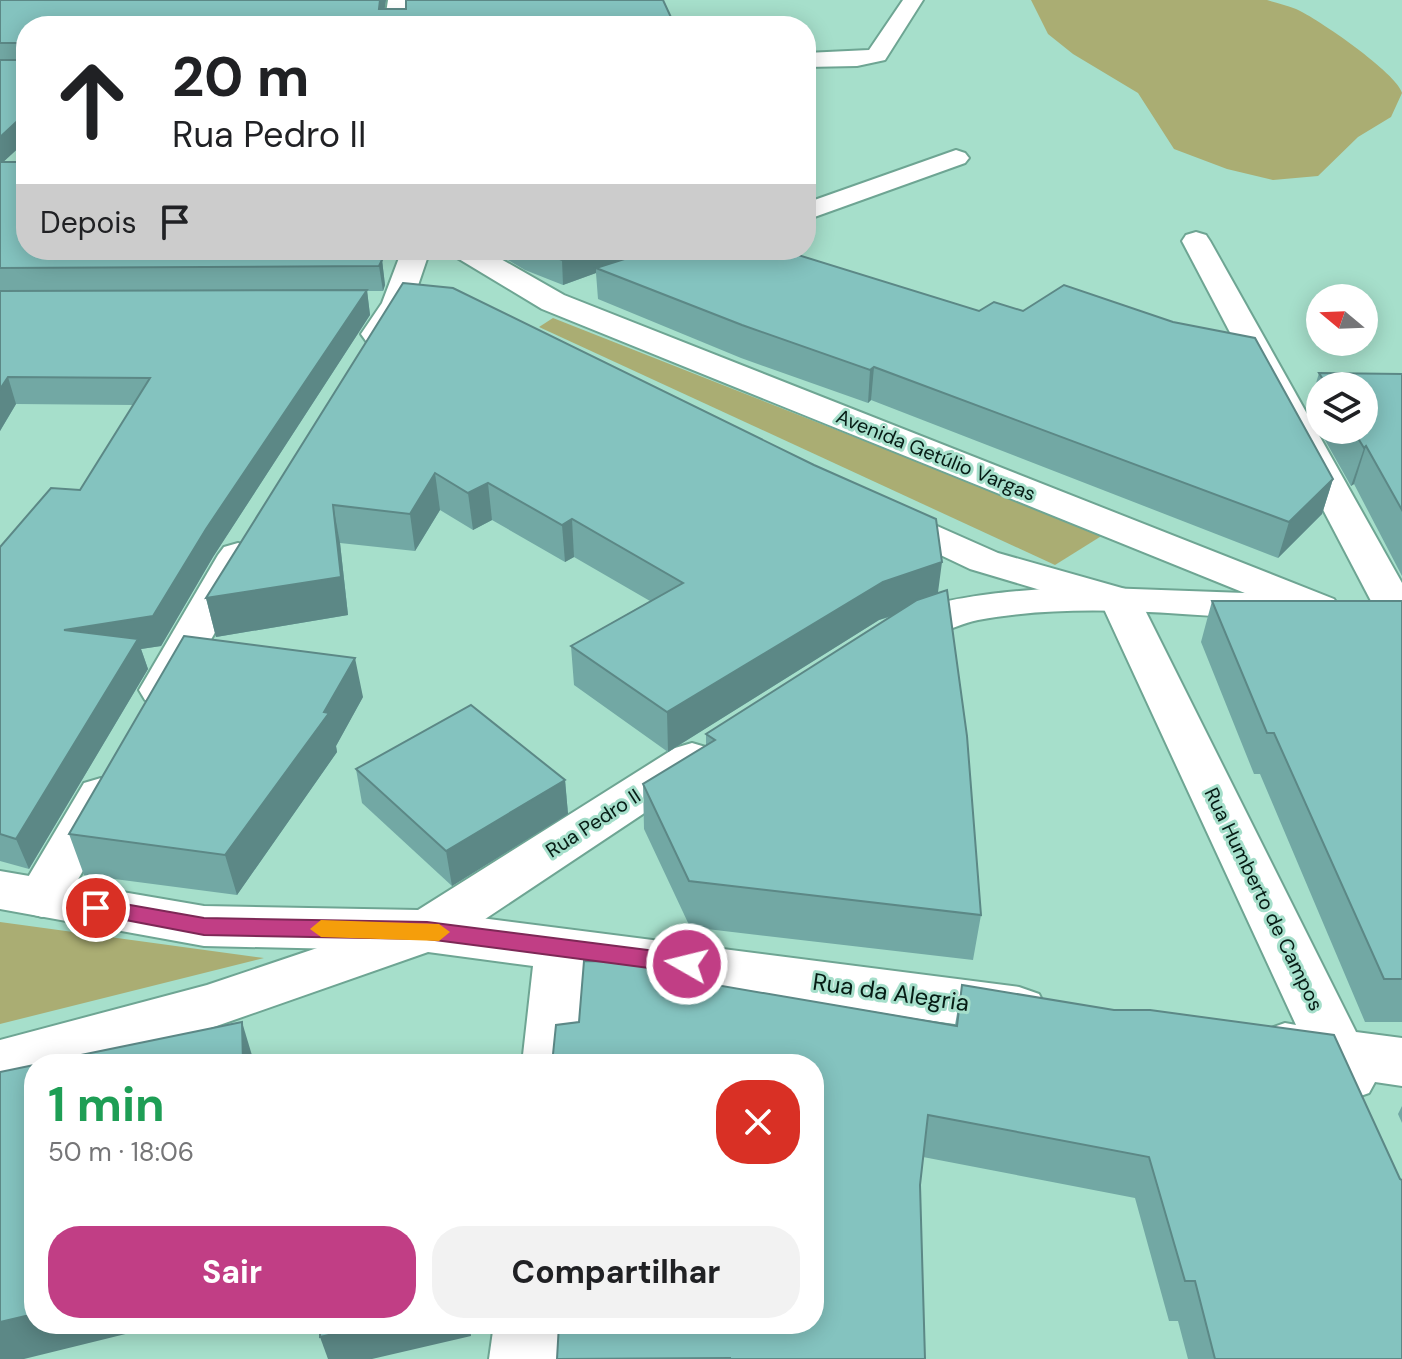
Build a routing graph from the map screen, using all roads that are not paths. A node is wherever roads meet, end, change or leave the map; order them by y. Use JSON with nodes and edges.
{"nodes":[{"id":1,"x":913,"y":0,"type":"edge"},
{"id":2,"x":816,"y":60,"type":"edge"},
{"id":3,"x":956,"y":158,"type":"dead end"},
{"id":4,"x":816,"y":208,"type":"edge"},
{"id":5,"x":1196,"y":241,"type":"dead end"},
{"id":6,"x":413,"y":260,"type":"edge"},
{"id":7,"x":481,"y":260,"type":"edge"},
{"id":8,"x":597,"y":286,"type":"edge"},
{"id":9,"x":553,"y":302,"type":"junction"},
{"id":10,"x":510,"y":310,"type":"dead end"},
{"id":11,"x":360,"y":361,"type":"edge"},
{"id":12,"x":855,"y":499,"type":"edge"},
{"id":13,"x":261,"y":518,"type":"edge"},
{"id":14,"x":1121,"y":601,"type":"junction"},
{"id":15,"x":1319,"y":608,"type":"junction"},
{"id":16,"x":1400,"y":613,"type":"edge"},
{"id":17,"x":857,"y":657,"type":"edge"},
{"id":18,"x":143,"y":722,"type":"edge"},
{"id":19,"x":724,"y":739,"type":"edge"},
{"id":20,"x":120,"y":763,"type":"edge"},
{"id":21,"x":21,"y":894,"type":"edge"},
{"id":22,"x":427,"y":931,"type":"junction"},
{"id":23,"x":562,"y":947,"type":"junction"},
{"id":24,"x":1060,"y":1016,"type":"edge"},
{"id":25,"x":1231,"y":1040,"type":"edge"},
{"id":26,"x":36,"y":1054,"type":"edge"},
{"id":27,"x":552,"y":1054,"type":"edge"},
{"id":28,"x":1340,"y":1055,"type":"junction"},
{"id":29,"x":24,"y":1057,"type":"edge"},
{"id":30,"x":1402,"y":1062,"type":"edge"},
{"id":31,"x":0,"y":1064,"type":"edge"},
{"id":32,"x":1365,"y":1112,"type":"edge"},
{"id":33,"x":526,"y":1334,"type":"edge"},
{"id":34,"x":523,"y":1359,"type":"edge"}],
"edges":[{"from":1,"to":2,"type":"street"},
{"from":3,"to":4,"type":"street"},
{"from":5,"to":16,"type":"street"},
{"from":6,"to":11,"type":"street"},
{"from":7,"to":9,"type":"street","name":"Avenida Getúlio Vargas"},
{"from":8,"to":9,"type":"street"},
{"from":9,"to":10,"type":"street"},
{"from":9,"to":15,"type":"street","name":"Avenida Getúlio Vargas"},
{"from":12,"to":14,"type":"street"},
{"from":13,"to":18,"type":"street"},
{"from":14,"to":15,"type":"street"},
{"from":14,"to":17,"type":"street"},
{"from":14,"to":28,"type":"street","name":"Rua Humberto de Campos"},
{"from":15,"to":16,"type":"street"},
{"from":19,"to":22,"type":"street","name":"Rua Pedro II"},
{"from":20,"to":21,"type":"street"},
{"from":21,"to":22,"type":"street"},
{"from":22,"to":23,"type":"street","name":"Rua da Alegria"},
{"from":22,"to":26,"type":"street"},
{"from":23,"to":24,"type":"street","name":"Rua da Alegria"},
{"from":23,"to":27,"type":"street"},
{"from":25,"to":28,"type":"street"},
{"from":28,"to":30,"type":"street"},
{"from":28,"to":32,"type":"street","name":"Rua Humberto de Campos"},
{"from":29,"to":31,"type":"street"},
{"from":33,"to":34,"type":"street"}]}
